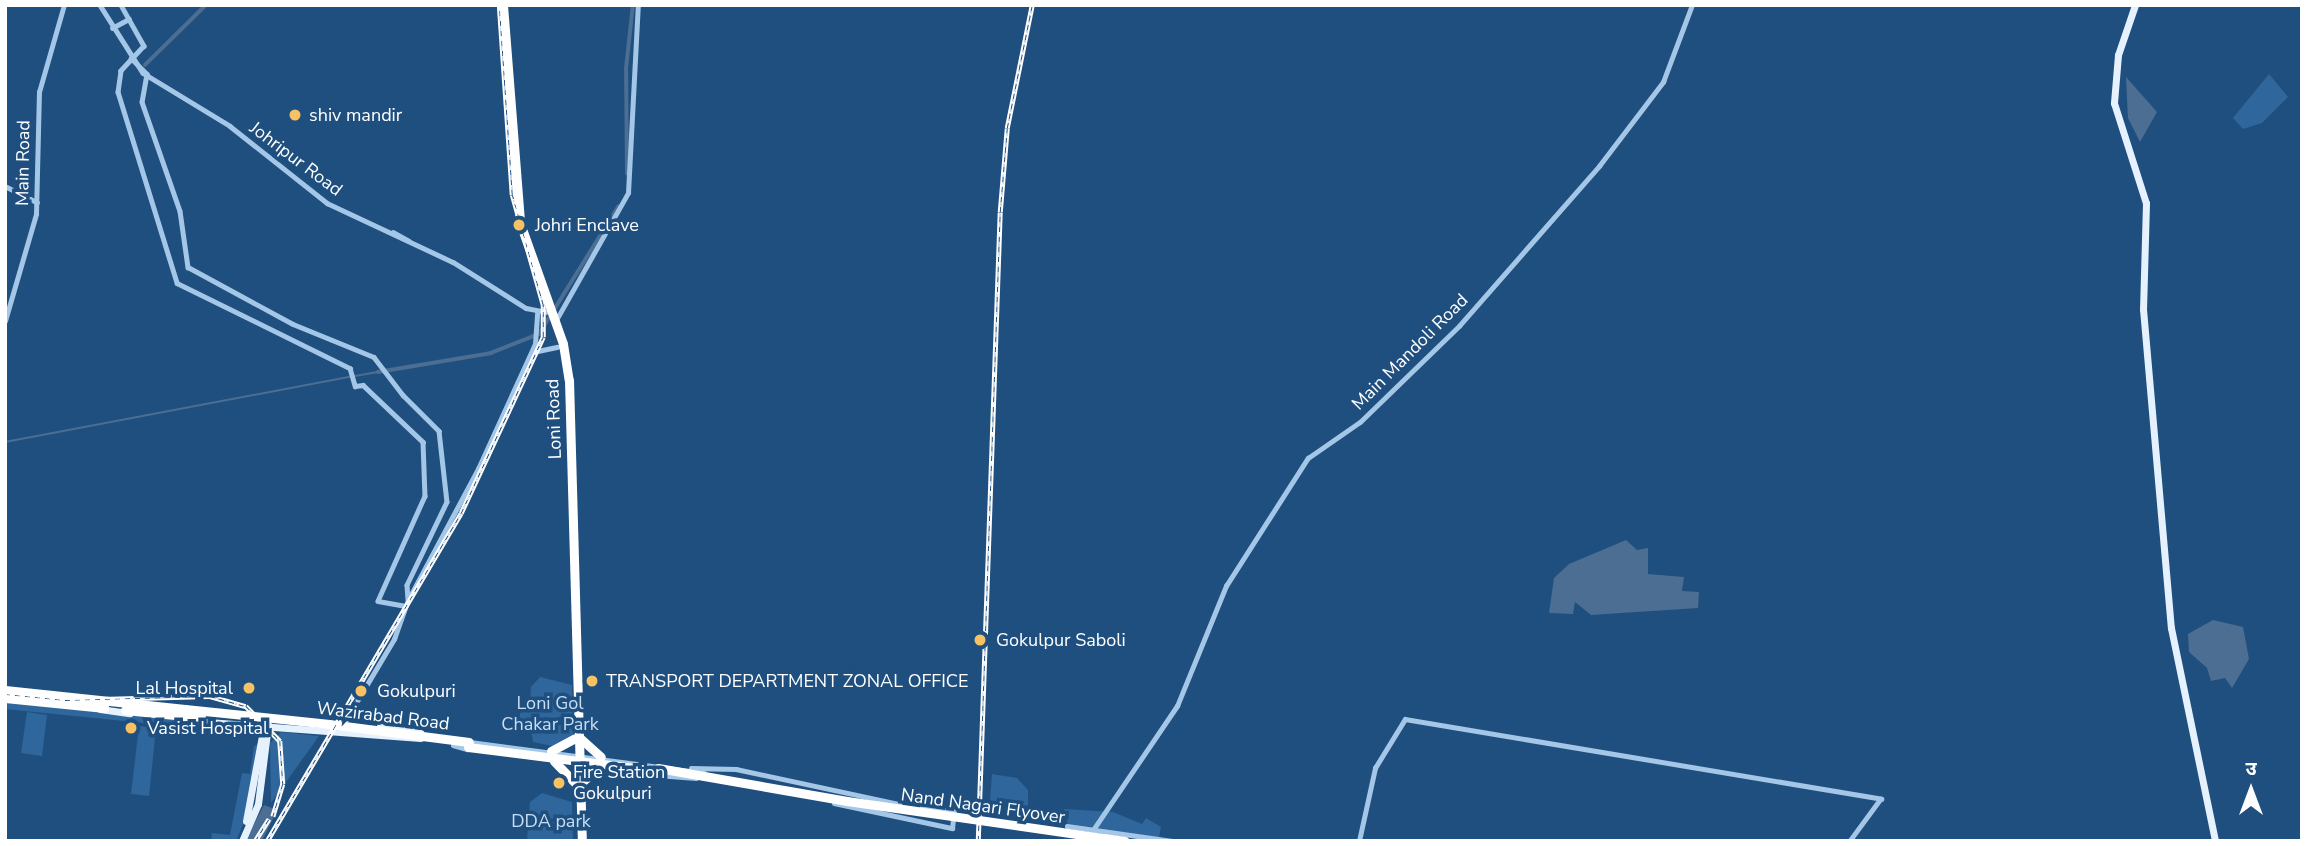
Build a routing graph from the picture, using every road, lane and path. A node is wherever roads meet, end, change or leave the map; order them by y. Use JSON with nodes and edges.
{"nodes":[{"id":1,"x":64,"y":5,"type":"edge"},
{"id":2,"x":100,"y":5,"type":"edge"},
{"id":3,"x":121,"y":5,"type":"edge"},
{"id":4,"x":501,"y":5,"type":"edge"},
{"id":5,"x":638,"y":5,"type":"edge"},
{"id":6,"x":1692,"y":5,"type":"edge"},
{"id":7,"x":2137,"y":5,"type":"edge"},
{"id":8,"x":127,"y":20,"type":"junction"},
{"id":9,"x":114,"y":27,"type":"junction"},
{"id":10,"x":133,"y":59,"type":"junction"},
{"id":11,"x":145,"y":73,"type":"junction"},
{"id":12,"x":5,"y":186,"type":"edge"},
{"id":13,"x":37,"y":202,"type":"junction"},
{"id":14,"x":549,"y":318,"type":"junction"},
{"id":15,"x":5,"y":321,"type":"edge"},
{"id":16,"x":558,"y":347,"type":"junction"},
{"id":17,"x":532,"y":352,"type":"junction"},
{"id":18,"x":405,"y":604,"type":"junction"},
{"id":19,"x":5,"y":690,"type":"edge"},
{"id":20,"x":5,"y":698,"type":"edge"},
{"id":21,"x":83,"y":702,"type":"junction"},
{"id":22,"x":216,"y":709,"type":"junction"},
{"id":23,"x":267,"y":714,"type":"junction"},
{"id":24,"x":214,"y":722,"type":"junction"},
{"id":25,"x":344,"y":723,"type":"junction"},
{"id":26,"x":253,"y":725,"type":"junction"},
{"id":27,"x":266,"y":726,"type":"junction"},
{"id":28,"x":281,"y":727,"type":"junction"},
{"id":29,"x":413,"y":737,"type":"junction"},
{"id":30,"x":577,"y":737,"type":"junction"},
{"id":31,"x":449,"y":742,"type":"junction"},
{"id":32,"x":472,"y":744,"type":"junction"},
{"id":33,"x":263,"y":745,"type":"junction"},
{"id":34,"x":555,"y":751,"type":"junction"},
{"id":35,"x":577,"y":759,"type":"junction"},
{"id":36,"x":557,"y":761,"type":"junction"},
{"id":37,"x":600,"y":762,"type":"junction"},
{"id":38,"x":690,"y":772,"type":"junction"},
{"id":39,"x":707,"y":773,"type":"junction"},
{"id":40,"x":578,"y":784,"type":"junction"},
{"id":41,"x":842,"y":800,"type":"junction"},
{"id":42,"x":1067,"y":826,"type":"dead end"},
{"id":43,"x":1093,"y":830,"type":"junction"},
{"id":44,"x":1128,"y":839,"type":"edge"},
{"id":45,"x":239,"y":841,"type":"edge"},
{"id":46,"x":580,"y":841,"type":"edge"},
{"id":47,"x":1086,"y":841,"type":"edge"},
{"id":48,"x":1172,"y":841,"type":"edge"},
{"id":49,"x":1361,"y":841,"type":"edge"},
{"id":50,"x":1850,"y":841,"type":"edge"},
{"id":51,"x":2217,"y":841,"type":"edge"}],
"edges":[{"from":1,"to":13,"type":"street","name":"Main Road"},
{"from":2,"to":9,"type":"street","name":"Johripur Road"},
{"from":3,"to":8,"type":"street"},
{"from":4,"to":14,"type":"highway","name":"Loni Road"},
{"from":5,"to":14,"type":"street"},
{"from":6,"to":43,"type":"street","name":"Main Mandoli Road"},
{"from":7,"to":51,"type":"main road"},
{"from":8,"to":9,"type":"street"},
{"from":8,"to":10,"type":"street"},
{"from":9,"to":10,"type":"street","name":"Johripur Road"},
{"from":10,"to":11,"type":"street","name":"Johripur Road"},
{"from":10,"to":18,"type":"street"},
{"from":11,"to":14,"type":"street","name":"Johripur Road"},
{"from":11,"to":18,"type":"street"},
{"from":12,"to":13,"type":"street"},
{"from":13,"to":15,"type":"street","name":"Main Road"},
{"from":14,"to":16,"type":"highway","name":"Loni Road"},
{"from":14,"to":17,"type":"street"},
{"from":14,"to":30,"type":"highway","name":"Loni Road"},
{"from":16,"to":17,"type":"street"},
{"from":16,"to":30,"type":"highway","name":"Loni Road"},
{"from":17,"to":18,"type":"street"},
{"from":18,"to":25,"type":"street"},
{"from":19,"to":21,"type":"highway","name":"Wazirabad Road"},
{"from":20,"to":21,"type":"highway","name":"Wazirabad Road"},
{"from":21,"to":22,"type":"main road"},
{"from":21,"to":24,"type":"main road"},
{"from":21,"to":29,"type":"highway","name":"Wazirabad Road","bridge":true},
{"from":22,"to":23,"type":"main road"},
{"from":22,"to":24,"type":"main road"},
{"from":23,"to":25,"type":"main road","bridge":true},
{"from":23,"to":27,"type":"main road"},
{"from":24,"to":26,"type":"main road"},
{"from":25,"to":31,"type":"main road"},
{"from":26,"to":27,"type":"main road"},
{"from":26,"to":33,"type":"main road"},
{"from":27,"to":28,"type":"main road"},
{"from":27,"to":33,"type":"main road"},
{"from":28,"to":29,"type":"main road"},
{"from":28,"to":33,"type":"main road"},
{"from":29,"to":31,"type":"highway","name":"Wazirabad Road"},
{"from":30,"to":34,"type":"highway"},
{"from":30,"to":35,"type":"highway","name":"Loni Road"},
{"from":30,"to":37,"type":"highway"},
{"from":31,"to":32,"type":"highway"},
{"from":31,"to":36,"type":"street","name":"Wazirabad Road"},
{"from":32,"to":34,"type":"street","name":"Wazirabad Road"},
{"from":32,"to":38,"type":"highway","bridge":true},
{"from":33,"to":45,"type":"main road"},
{"from":34,"to":35,"type":"street","name":"Wazirabad Road"},
{"from":34,"to":36,"type":"street"},
{"from":35,"to":36,"type":"street","name":"Wazirabad Road"},
{"from":35,"to":37,"type":"street","name":"Wazirabad Road"},
{"from":35,"to":37,"type":"street","name":"Wazirabad Road"},
{"from":35,"to":40,"type":"highway","name":"Loni Road"},
{"from":36,"to":40,"type":"highway"},
{"from":37,"to":38,"type":"street","name":"Wazirabad Road"},
{"from":37,"to":39,"type":"street","name":"Wazirabad Road"},
{"from":37,"to":40,"type":"highway"},
{"from":38,"to":39,"type":"highway"},
{"from":39,"to":41,"type":"highway","name":"Wazirabad Road"},
{"from":39,"to":41,"type":"highway","name":"Wazirabad Road"},
{"from":40,"to":46,"type":"highway","name":"Loni Road"},
{"from":41,"to":41,"type":"street"},
{"from":41,"to":44,"type":"highway","name":"Nand Nagari Flyover","bridge":true},
{"from":41,"to":47,"type":"highway","name":"Nand Nagari Flyover","bridge":true},
{"from":42,"to":43,"type":"street"},
{"from":43,"to":44,"type":"street"},
{"from":44,"to":48,"type":"street"},
{"from":49,"to":50,"type":"street"}]}
